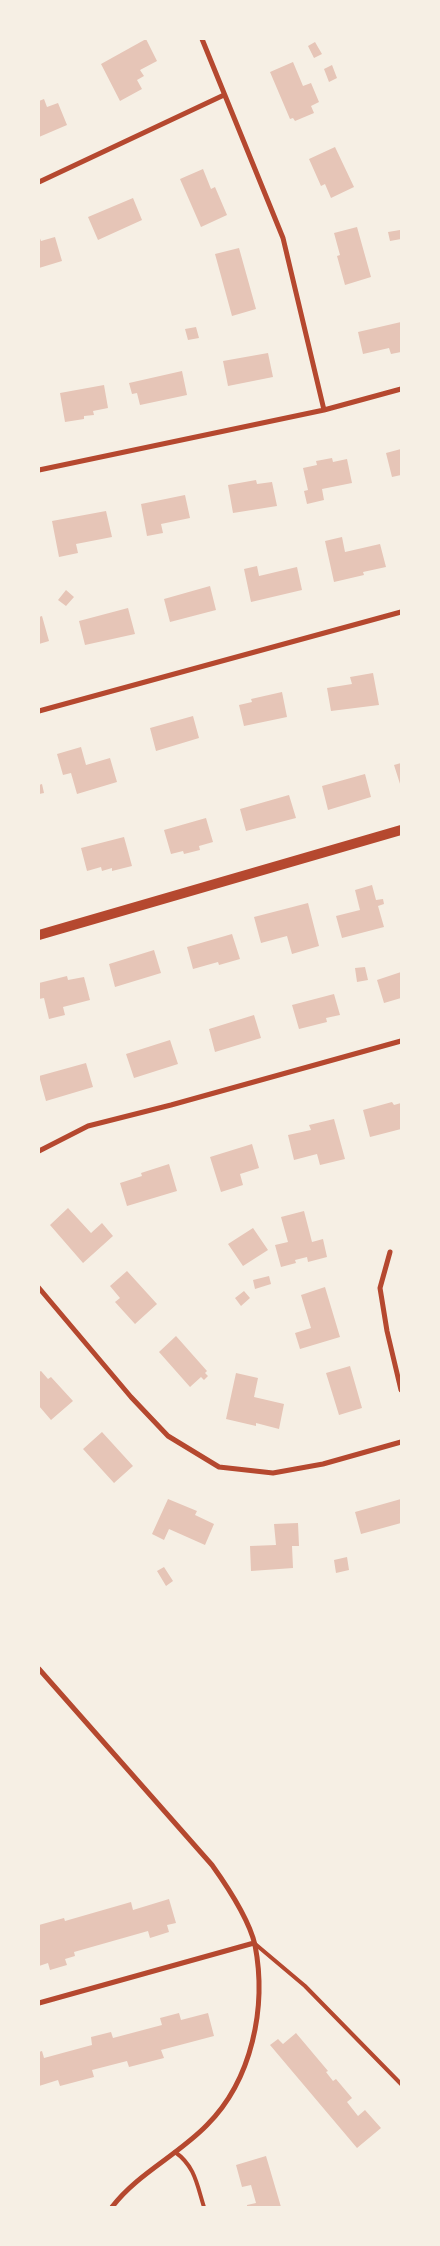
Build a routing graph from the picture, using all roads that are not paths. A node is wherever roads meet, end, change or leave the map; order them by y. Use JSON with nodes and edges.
{"nodes":[{"id":1,"x":202,"y":39,"type":"edge"},
{"id":2,"x":224,"y":95,"type":"junction"},
{"id":3,"x":39,"y":182,"type":"edge"},
{"id":4,"x":401,"y":390,"type":"edge"},
{"id":5,"x":324,"y":410,"type":"junction"},
{"id":6,"x":39,"y":470,"type":"edge"},
{"id":7,"x":401,"y":612,"type":"edge"},
{"id":8,"x":39,"y":711,"type":"edge"},
{"id":9,"x":401,"y":830,"type":"edge"},
{"id":10,"x":39,"y":936,"type":"edge"},
{"id":11,"x":401,"y":1041,"type":"edge"},
{"id":12,"x":39,"y":1151,"type":"edge"},
{"id":13,"x":390,"y":1252,"type":"dead end"},
{"id":14,"x":39,"y":1288,"type":"edge"},
{"id":15,"x":401,"y":1390,"type":"edge"},
{"id":16,"x":401,"y":1442,"type":"edge"},
{"id":17,"x":39,"y":1669,"type":"edge"},
{"id":18,"x":254,"y":1943,"type":"junction"},
{"id":19,"x":39,"y":2003,"type":"edge"},
{"id":20,"x":401,"y":2084,"type":"edge"},
{"id":21,"x":175,"y":2152,"type":"junction"},
{"id":22,"x":112,"y":2207,"type":"edge"},
{"id":23,"x":204,"y":2207,"type":"edge"}],
"edges":[{"from":1,"to":2,"type":"street"},
{"from":2,"to":3,"type":"street"},
{"from":2,"to":5,"type":"street"},
{"from":4,"to":5,"type":"street"},
{"from":5,"to":6,"type":"street"},
{"from":7,"to":8,"type":"street"},
{"from":9,"to":10,"type":"main road"},
{"from":11,"to":12,"type":"street"},
{"from":13,"to":15,"type":"street"},
{"from":14,"to":16,"type":"street"},
{"from":17,"to":18,"type":"street"},
{"from":18,"to":19,"type":"street"},
{"from":18,"to":20,"type":"lane"},
{"from":18,"to":21,"type":"street"},
{"from":21,"to":22,"type":"street"},
{"from":21,"to":23,"type":"lane"}]}
